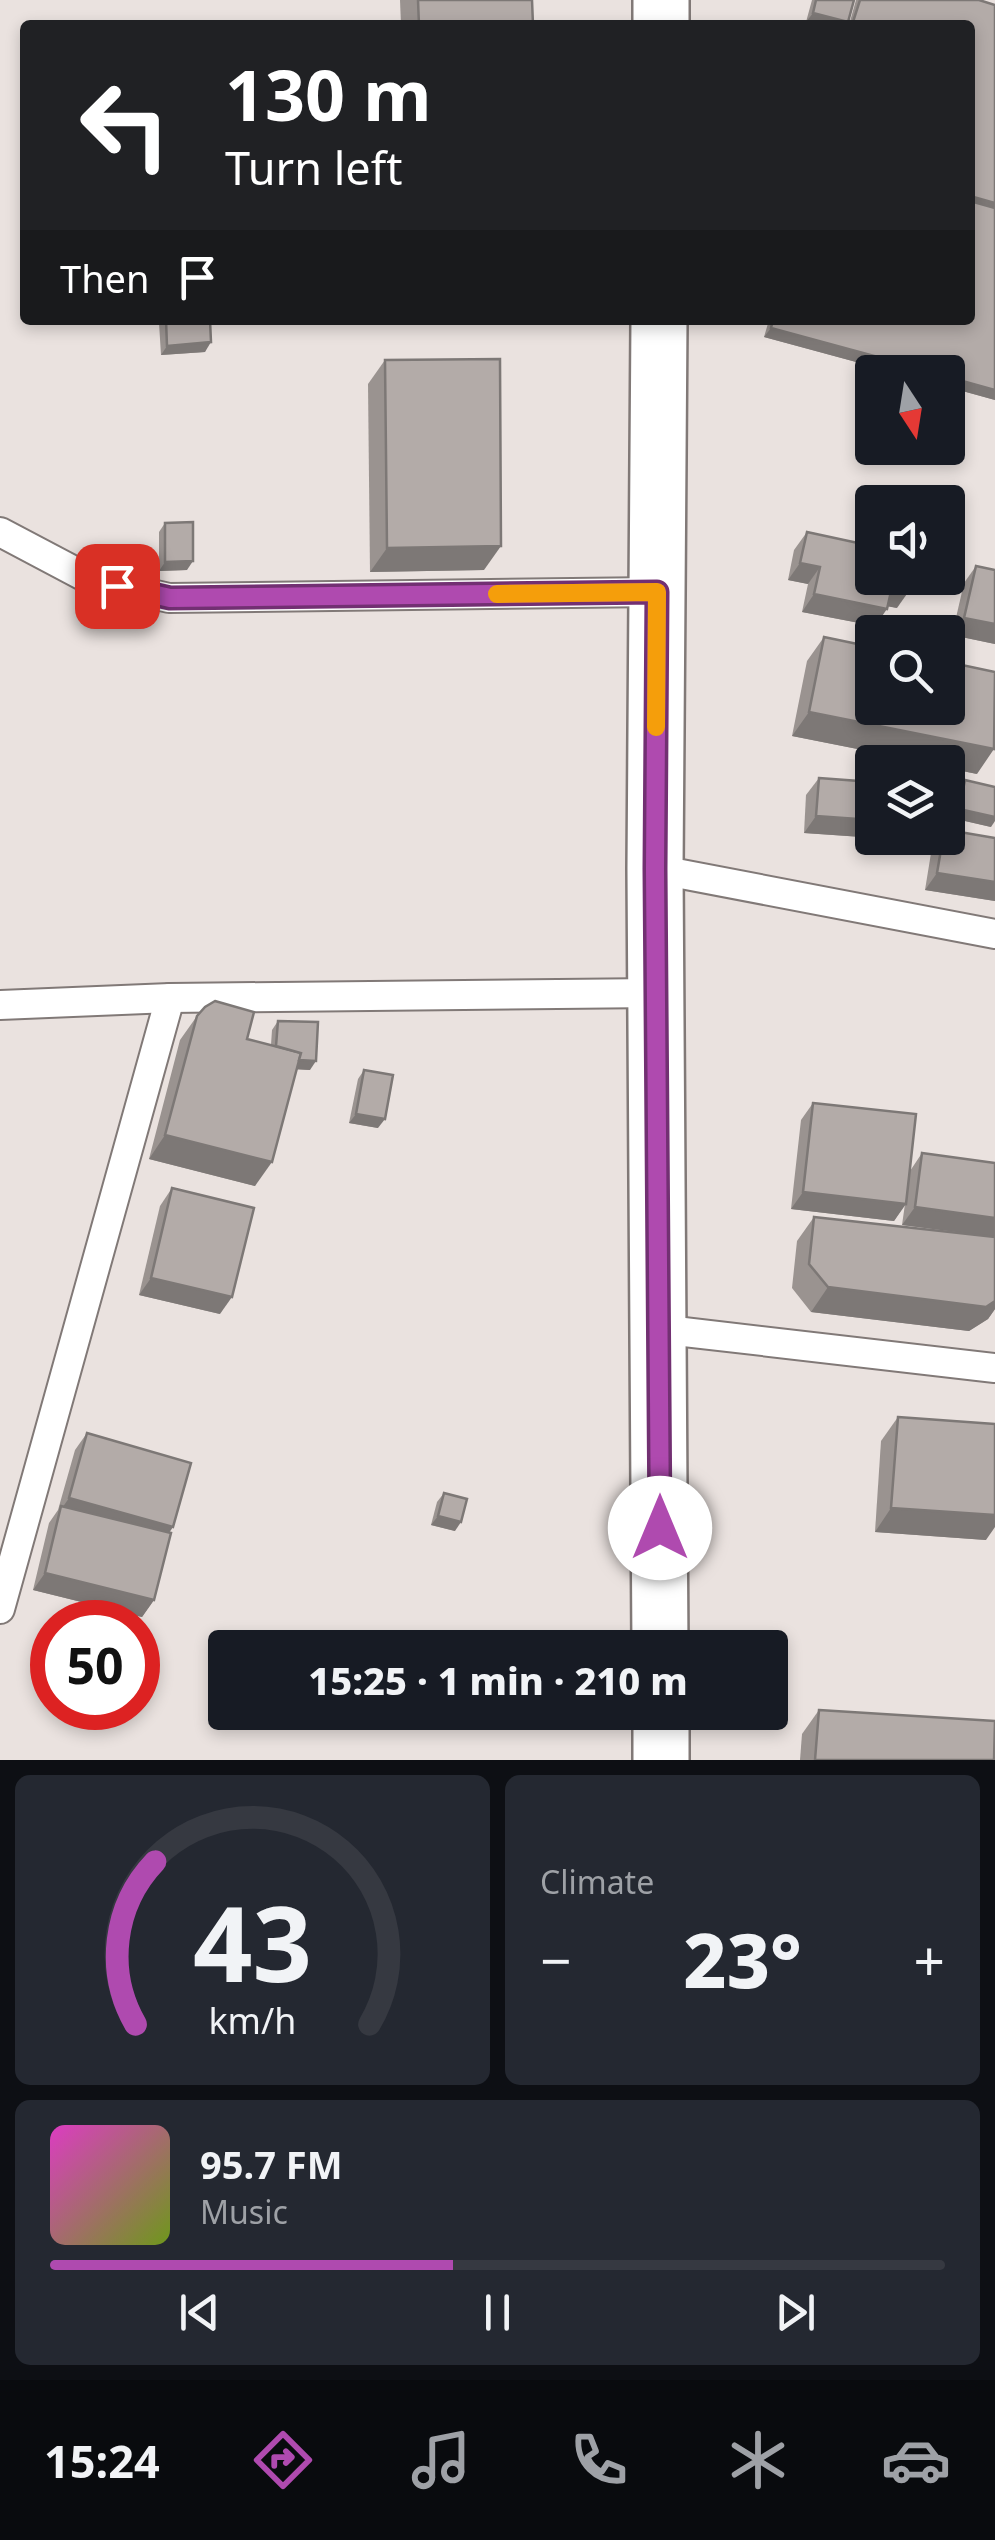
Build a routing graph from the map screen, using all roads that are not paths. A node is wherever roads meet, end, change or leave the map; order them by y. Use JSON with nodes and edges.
{"nodes":[{"id":1,"x":659,"y":325,"type":"edge"},
{"id":2,"x":0,"y":532,"type":"edge"},
{"id":3,"x":657,"y":592,"type":"junction"},
{"id":4,"x":655,"y":869,"type":"junction"},
{"id":5,"x":995,"y":934,"type":"edge"},
{"id":6,"x":657,"y":993,"type":"junction"},
{"id":7,"x":170,"y":998,"type":"junction"},
{"id":8,"x":7,"y":1005,"type":"edge"},
{"id":9,"x":0,"y":1031,"type":"edge"},
{"id":10,"x":658,"y":1329,"type":"junction"},
{"id":11,"x":995,"y":1368,"type":"edge"},
{"id":12,"x":0,"y":1610,"type":"edge"},
{"id":13,"x":660,"y":1630,"type":"edge"},
{"id":14,"x":661,"y":1730,"type":"edge"},
{"id":15,"x":661,"y":1760,"type":"edge"}],
"edges":[{"from":1,"to":3,"type":"main road"},
{"from":2,"to":3,"type":"lane"},
{"from":3,"to":4,"type":"main road"},
{"from":4,"to":5,"type":"lane"},
{"from":4,"to":6,"type":"main road"},
{"from":6,"to":7,"type":"lane"},
{"from":6,"to":10,"type":"main road"},
{"from":7,"to":8,"type":"lane"},
{"from":7,"to":12,"type":"lane"},
{"from":8,"to":9,"type":"lane"},
{"from":10,"to":11,"type":"lane"},
{"from":10,"to":13,"type":"main road"},
{"from":14,"to":15,"type":"main road"}]}
